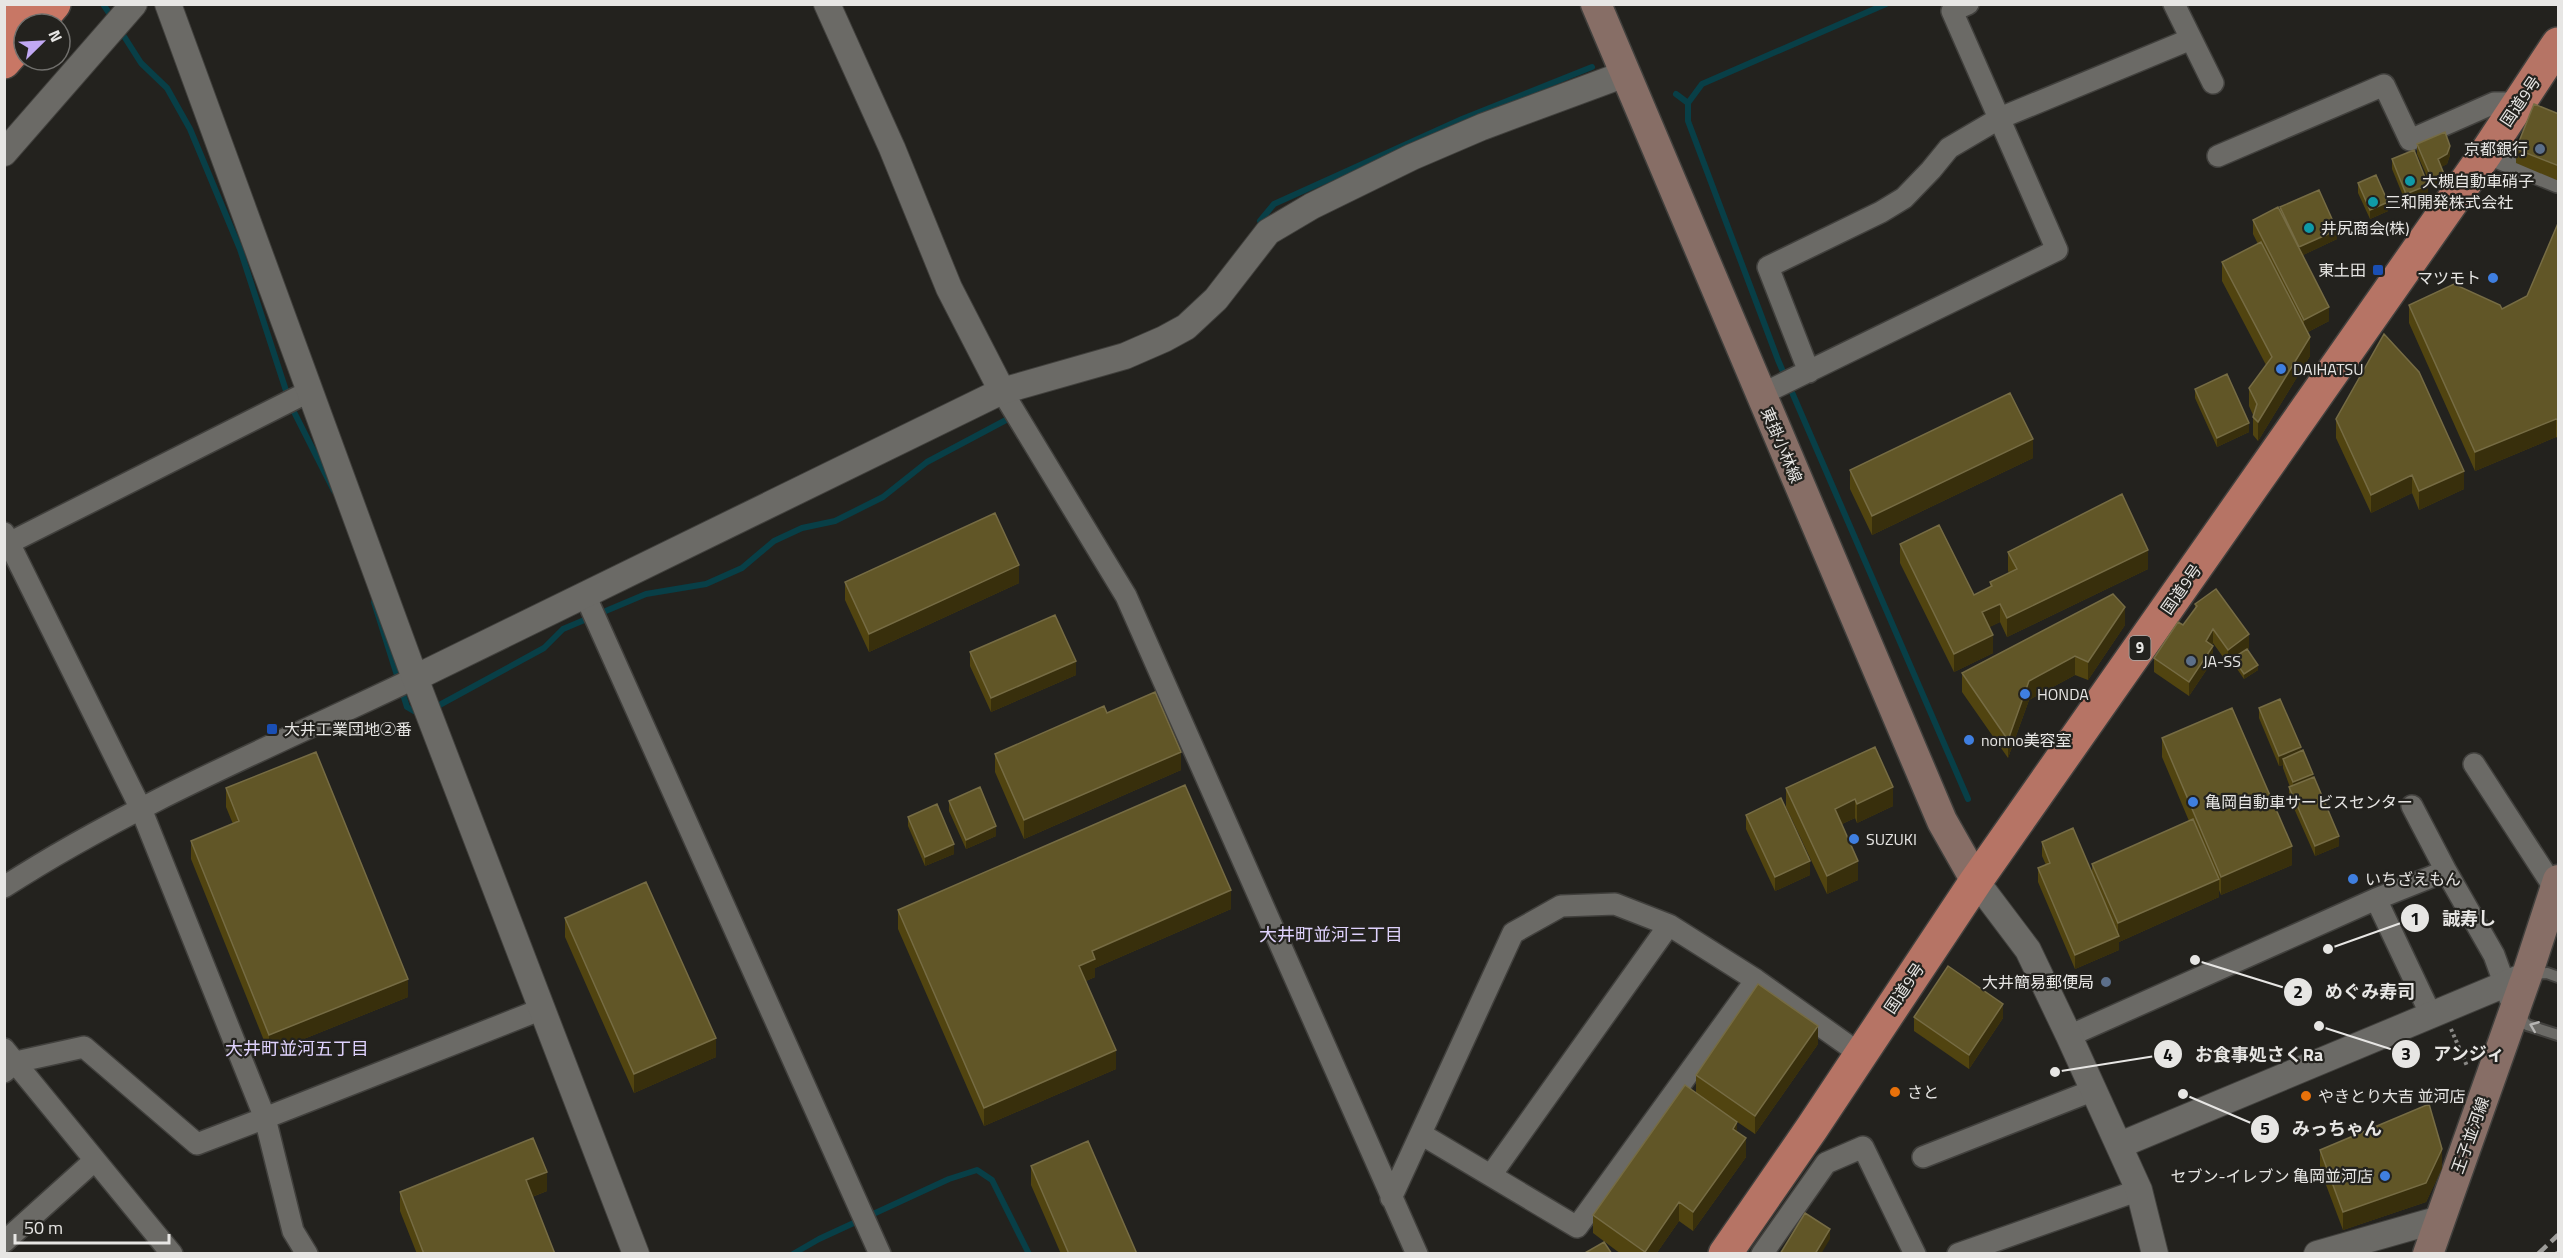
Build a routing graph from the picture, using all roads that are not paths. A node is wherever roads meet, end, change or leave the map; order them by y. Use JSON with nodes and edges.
{"nodes":[{"id":1,"x":16,"y":4,"type":"edge"},
{"id":2,"x":168,"y":4,"type":"edge"},
{"id":3,"x":827,"y":4,"type":"edge"},
{"id":4,"x":1596,"y":4,"type":"edge"},
{"id":5,"x":1968,"y":4,"type":"edge"},
{"id":6,"x":2174,"y":4,"type":"edge"},
{"id":7,"x":127,"y":7,"type":"edge"},
{"id":8,"x":4,"y":18,"type":"edge"},
{"id":9,"x":2191,"y":39,"type":"junction"},
{"id":10,"x":2559,"y":45,"type":"edge"},
{"id":11,"x":1625,"y":74,"type":"junction"},
{"id":12,"x":2213,"y":83,"type":"dead end"},
{"id":13,"x":2518,"y":103,"type":"junction"},
{"id":14,"x":2000,"y":118,"type":"junction"},
{"id":15,"x":4,"y":153,"type":"edge"},
{"id":16,"x":2486,"y":153,"type":"junction"},
{"id":17,"x":2218,"y":156,"type":"dead end"},
{"id":18,"x":2559,"y":182,"type":"edge"},
{"id":19,"x":1809,"y":372,"type":"junction"},
{"id":20,"x":310,"y":391,"type":"junction"},
{"id":21,"x":1002,"y":391,"type":"junction"},
{"id":22,"x":1760,"y":395,"type":"junction"},
{"id":23,"x":7,"y":538,"type":"edge"},
{"id":24,"x":585,"y":595,"type":"junction"},
{"id":25,"x":415,"y":678,"type":"junction"},
{"id":26,"x":2474,"y":764,"type":"dead end"},
{"id":27,"x":2412,"y":806,"type":"dead end"},
{"id":28,"x":141,"y":809,"type":"junction"},
{"id":29,"x":2445,"y":871,"type":"junction"},
{"id":30,"x":1976,"y":881,"type":"junction"},
{"id":31,"x":2557,"y":884,"type":"edge"},
{"id":32,"x":4,"y":887,"type":"edge"},
{"id":33,"x":2376,"y":899,"type":"junction"},
{"id":34,"x":1669,"y":926,"type":"junction"},
{"id":35,"x":2559,"y":977,"type":"edge"},
{"id":36,"x":2516,"y":979,"type":"junction"},
{"id":37,"x":1756,"y":980,"type":"junction"},
{"id":38,"x":542,"y":1009,"type":"junction"},
{"id":39,"x":2515,"y":1011,"type":"junction"},
{"id":40,"x":2437,"y":1012,"type":"junction"},
{"id":41,"x":2559,"y":1035,"type":"edge"},
{"id":42,"x":2069,"y":1036,"type":"junction"},
{"id":43,"x":1860,"y":1053,"type":"junction"},
{"id":44,"x":8,"y":1061,"type":"edge"},
{"id":45,"x":2094,"y":1090,"type":"junction"},
{"id":46,"x":265,"y":1118,"type":"junction"},
{"id":47,"x":1421,"y":1134,"type":"junction"},
{"id":48,"x":2120,"y":1145,"type":"junction"},
{"id":49,"x":1923,"y":1157,"type":"dead end"},
{"id":50,"x":95,"y":1160,"type":"junction"},
{"id":51,"x":1491,"y":1175,"type":"junction"},
{"id":52,"x":2139,"y":1190,"type":"junction"},
{"id":53,"x":1391,"y":1198,"type":"junction"},
{"id":54,"x":2440,"y":1219,"type":"junction"},
{"id":55,"x":4,"y":1242,"type":"edge"},
{"id":56,"x":172,"y":1254,"type":"edge"},
{"id":57,"x":307,"y":1254,"type":"edge"},
{"id":58,"x":636,"y":1254,"type":"edge"},
{"id":59,"x":880,"y":1254,"type":"edge"},
{"id":60,"x":1417,"y":1254,"type":"edge"},
{"id":61,"x":1725,"y":1254,"type":"edge"},
{"id":62,"x":1762,"y":1254,"type":"edge"},
{"id":63,"x":1915,"y":1254,"type":"edge"},
{"id":64,"x":1958,"y":1254,"type":"edge"},
{"id":65,"x":2155,"y":1254,"type":"edge"},
{"id":66,"x":2317,"y":1254,"type":"edge"},
{"id":67,"x":2428,"y":1254,"type":"edge"}],
"edges":[{"from":1,"to":8,"type":"highway"},
{"from":2,"to":20,"type":"street"},
{"from":3,"to":21,"type":"street"},
{"from":4,"to":11,"type":"main road","name":"東掛小林線"},
{"from":5,"to":14,"type":"street"},
{"from":6,"to":9,"type":"street"},
{"from":7,"to":15,"type":"street"},
{"from":9,"to":12,"type":"street"},
{"from":9,"to":14,"type":"street"},
{"from":10,"to":13,"type":"highway","name":"国道9号","number":"9"},
{"from":11,"to":21,"type":"street"},
{"from":11,"to":22,"type":"main road","name":"東掛小林線"},
{"from":13,"to":16,"type":"highway","name":"国道9号","number":"9"},
{"from":13,"to":17,"type":"street"},
{"from":14,"to":19,"type":"street"},
{"from":14,"to":19,"type":"street"},
{"from":16,"to":18,"type":"street"},
{"from":16,"to":30,"type":"highway","name":"国道9号","number":"9"},
{"from":19,"to":22,"type":"street"},
{"from":20,"to":23,"type":"street"},
{"from":20,"to":25,"type":"street"},
{"from":21,"to":24,"type":"street"},
{"from":21,"to":53,"type":"street"},
{"from":22,"to":30,"type":"main road","name":"東掛小林線"},
{"from":23,"to":28,"type":"street"},
{"from":24,"to":25,"type":"street"},
{"from":24,"to":59,"type":"street"},
{"from":25,"to":28,"type":"street"},
{"from":25,"to":38,"type":"street"},
{"from":26,"to":31,"type":"street"},
{"from":27,"to":29,"type":"street"},
{"from":28,"to":32,"type":"street"},
{"from":28,"to":46,"type":"street"},
{"from":29,"to":33,"type":"street"},
{"from":29,"to":36,"type":"street"},
{"from":30,"to":42,"type":"street"},
{"from":30,"to":43,"type":"highway","name":"国道9号","number":"9"},
{"from":31,"to":36,"type":"main road","name":"王子並河線"},
{"from":33,"to":40,"type":"street"},
{"from":33,"to":42,"type":"street"},
{"from":34,"to":37,"type":"street"},
{"from":34,"to":47,"type":"street"},
{"from":34,"to":51,"type":"street"},
{"from":35,"to":36,"type":"lane"},
{"from":36,"to":39,"type":"main road","name":"王子並河線"},
{"from":36,"to":40,"type":"street"},
{"from":37,"to":43,"type":"street"},
{"from":37,"to":51,"type":"street"},
{"from":38,"to":46,"type":"street"},
{"from":38,"to":58,"type":"street"},
{"from":41,"to":39,"type":"lane","one_way":true},
{"from":39,"to":54,"type":"main road","name":"王子並河線"},
{"from":40,"to":48,"type":"street"},
{"from":42,"to":45,"type":"street"},
{"from":43,"to":61,"type":"highway","name":"国道9号","number":"9"},
{"from":44,"to":46,"type":"street"},
{"from":44,"to":50,"type":"street"},
{"from":45,"to":48,"type":"street"},
{"from":45,"to":49,"type":"street"},
{"from":46,"to":57,"type":"street"},
{"from":47,"to":51,"type":"street"},
{"from":47,"to":53,"type":"street"},
{"from":48,"to":52,"type":"street"},
{"from":50,"to":55,"type":"street"},
{"from":50,"to":56,"type":"street"},
{"from":52,"to":64,"type":"street"},
{"from":52,"to":65,"type":"street"},
{"from":53,"to":60,"type":"street"},
{"from":54,"to":66,"type":"street"},
{"from":54,"to":67,"type":"main road","name":"王子並河線"},
{"from":62,"to":63,"type":"street"}]}
